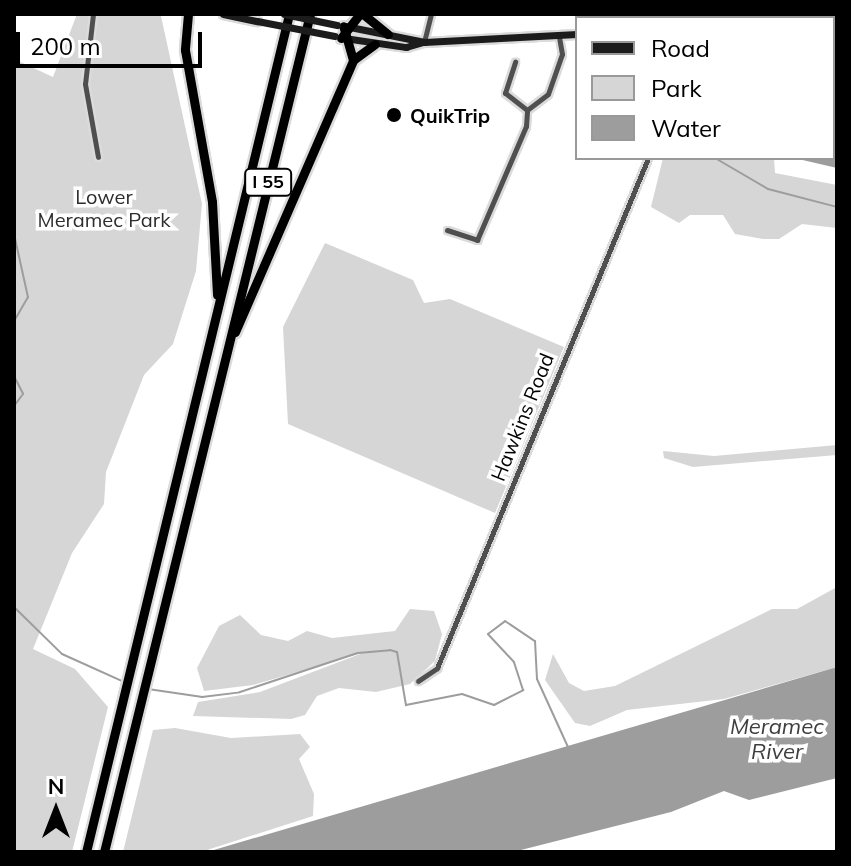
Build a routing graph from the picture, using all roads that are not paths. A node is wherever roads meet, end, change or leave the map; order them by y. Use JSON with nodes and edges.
{"nodes":[{"id":1,"x":93,"y":14,"type":"edge"},
{"id":2,"x":178,"y":14,"type":"edge"},
{"id":3,"x":188,"y":14,"type":"edge"},
{"id":4,"x":223,"y":14,"type":"edge"},
{"id":5,"x":286,"y":14,"type":"edge"},
{"id":6,"x":310,"y":14,"type":"edge"},
{"id":7,"x":361,"y":14,"type":"edge"},
{"id":8,"x":431,"y":14,"type":"edge"},
{"id":9,"x":183,"y":26,"type":"junction"},
{"id":10,"x":344,"y":32,"type":"junction"},
{"id":11,"x":388,"y":34,"type":"junction"},
{"id":12,"x":575,"y":34,"type":"edge"},
{"id":13,"x":559,"y":37,"type":"junction"},
{"id":14,"x":424,"y":42,"type":"junction"},
{"id":15,"x":375,"y":44,"type":"junction"},
{"id":16,"x":353,"y":60,"type":"junction"},
{"id":17,"x":515,"y":62,"type":"dead end"},
{"id":18,"x":527,"y":110,"type":"junction"},
{"id":19,"x":98,"y":157,"type":"dead end"},
{"id":20,"x":647,"y":160,"type":"edge"},
{"id":21,"x":447,"y":230,"type":"dead end"},
{"id":22,"x":217,"y":305,"type":"junction"},
{"id":23,"x":227,"y":350,"type":"junction"},
{"id":24,"x":418,"y":681,"type":"dead end"},
{"id":25,"x":86,"y":852,"type":"edge"},
{"id":26,"x":104,"y":852,"type":"edge"}],
"edges":[{"from":1,"to":19,"type":"street"},
{"from":2,"to":9,"type":"highway"},
{"from":3,"to":9,"type":"highway"},
{"from":4,"to":10,"type":"main road","bridge":true},
{"from":5,"to":10,"type":"main road","bridge":true},
{"from":5,"to":22,"type":"highway","number":"I 55"},
{"from":6,"to":23,"type":"highway","number":"I 55"},
{"from":7,"to":10,"type":"highway"},
{"from":7,"to":11,"type":"highway"},
{"from":8,"to":14,"type":"street"},
{"from":9,"to":22,"type":"highway"},
{"from":10,"to":11,"type":"main road"},
{"from":10,"to":15,"type":"main road"},
{"from":10,"to":16,"type":"highway"},
{"from":11,"to":14,"type":"main road"},
{"from":12,"to":13,"type":"main road"},
{"from":13,"to":14,"type":"main road"},
{"from":13,"to":18,"type":"street"},
{"from":14,"to":15,"type":"main road"},
{"from":15,"to":16,"type":"highway"},
{"from":16,"to":23,"type":"highway"},
{"from":17,"to":18,"type":"street"},
{"from":18,"to":21,"type":"street"},
{"from":20,"to":24,"type":"street","name":"Hawkins Road"},
{"from":22,"to":25,"type":"highway","number":"I 55"},
{"from":23,"to":26,"type":"highway","number":"I 55"}]}
